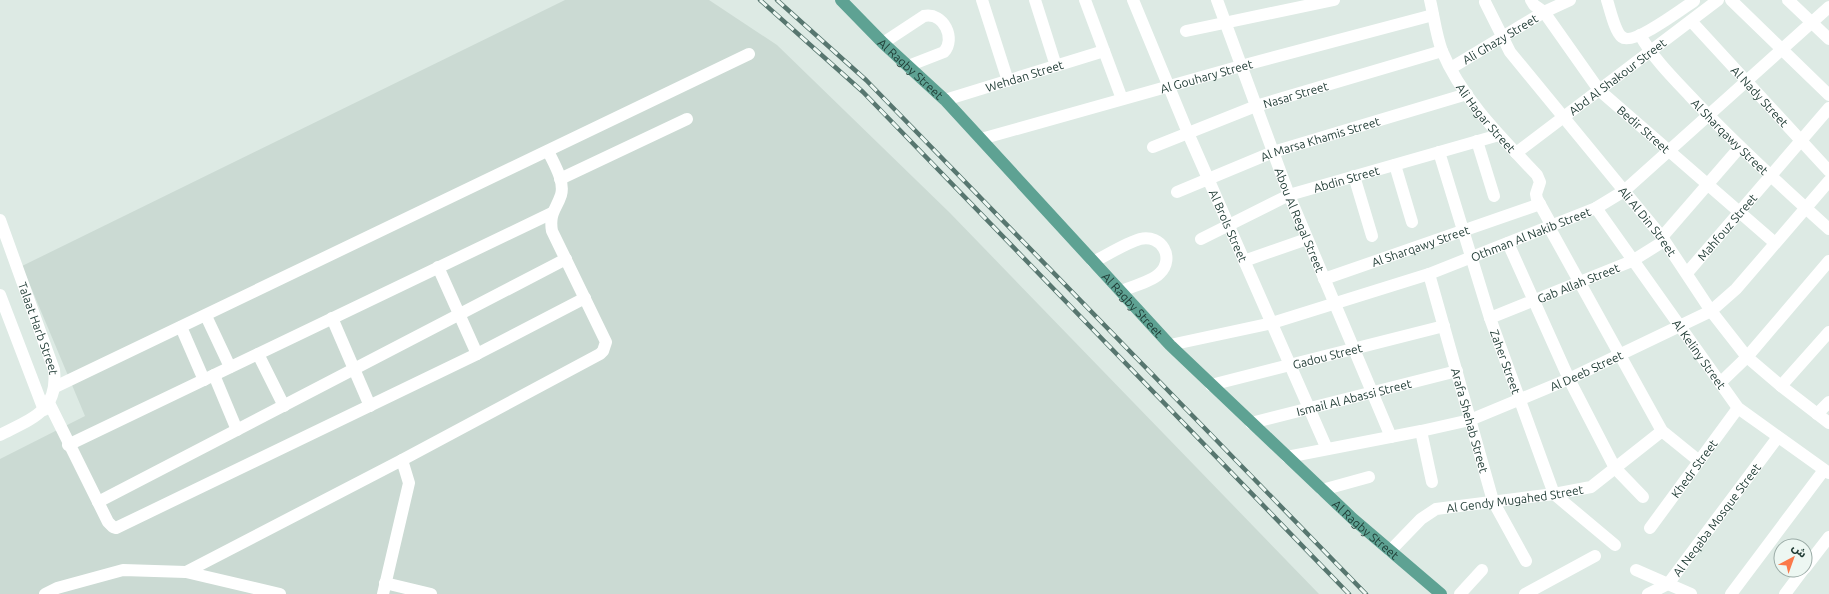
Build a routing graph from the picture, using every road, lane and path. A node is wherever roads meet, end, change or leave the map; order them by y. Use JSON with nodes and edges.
{"nodes":[{"id":1,"x":841,"y":0,"type":"edge"},
{"id":2,"x":982,"y":0,"type":"edge"},
{"id":3,"x":1035,"y":0,"type":"edge"},
{"id":4,"x":1085,"y":0,"type":"edge"},
{"id":5,"x":1133,"y":0,"type":"edge"},
{"id":6,"x":1217,"y":0,"type":"edge"},
{"id":7,"x":1334,"y":0,"type":"edge"},
{"id":8,"x":1430,"y":0,"type":"edge"},
{"id":9,"x":1531,"y":0,"type":"edge"},
{"id":10,"x":1570,"y":0,"type":"edge"},
{"id":11,"x":1607,"y":0,"type":"edge"},
{"id":12,"x":1694,"y":0,"type":"edge"},
{"id":13,"x":1718,"y":0,"type":"edge"},
{"id":14,"x":1731,"y":0,"type":"edge"},
{"id":15,"x":1788,"y":0,"type":"edge"},
{"id":16,"x":1486,"y":2,"type":"dead end"},
{"id":17,"x":1829,"y":7,"type":"edge"},
{"id":18,"x":1544,"y":12,"type":"junction"},
{"id":19,"x":1433,"y":15,"type":"junction"},
{"id":20,"x":1696,"y":17,"type":"junction"},
{"id":21,"x":1812,"y":22,"type":"junction"},
{"id":22,"x":1225,"y":23,"type":"junction"},
{"id":23,"x":1186,"y":31,"type":"dead end"},
{"id":24,"x":1640,"y":35,"type":"junction"},
{"id":25,"x":1503,"y":36,"type":"junction"},
{"id":26,"x":1829,"y":39,"type":"edge"},
{"id":27,"x":883,"y":43,"type":"junction"},
{"id":28,"x":1782,"y":49,"type":"junction"},
{"id":29,"x":1104,"y":51,"type":"junction"},
{"id":30,"x":1442,"y":51,"type":"junction"},
{"id":31,"x":1649,"y":52,"type":"junction"},
{"id":32,"x":749,"y":54,"type":"dead end"},
{"id":33,"x":908,"y":66,"type":"junction"},
{"id":34,"x":1056,"y":66,"type":"junction"},
{"id":35,"x":1241,"y":66,"type":"junction"},
{"id":36,"x":1451,"y":68,"type":"junction"},
{"id":37,"x":1008,"y":81,"type":"junction"},
{"id":38,"x":1746,"y":81,"type":"junction"},
{"id":39,"x":1169,"y":86,"type":"junction"},
{"id":40,"x":1598,"y":90,"type":"junction"},
{"id":41,"x":1467,"y":94,"type":"junction"},
{"id":42,"x":1829,"y":95,"type":"edge"},
{"id":43,"x":1122,"y":99,"type":"junction"},
{"id":44,"x":945,"y":100,"type":"junction"},
{"id":45,"x":1256,"y":106,"type":"junction"},
{"id":46,"x":1829,"y":108,"type":"edge"},
{"id":47,"x":1708,"y":115,"type":"junction"},
{"id":48,"x":1564,"y":117,"type":"junction"},
{"id":49,"x":687,"y":119,"type":"dead end"},
{"id":50,"x":1188,"y":133,"type":"junction"},
{"id":51,"x":1499,"y":134,"type":"junction"},
{"id":52,"x":981,"y":139,"type":"junction"},
{"id":53,"x":1477,"y":141,"type":"junction"},
{"id":54,"x":1801,"y":141,"type":"junction"},
{"id":55,"x":1153,"y":147,"type":"dead end"},
{"id":56,"x":1740,"y":147,"type":"junction"},
{"id":57,"x":548,"y":151,"type":"junction"},
{"id":58,"x":1669,"y":151,"type":"junction"},
{"id":59,"x":1273,"y":152,"type":"junction"},
{"id":60,"x":1439,"y":152,"type":"junction"},
{"id":61,"x":1516,"y":153,"type":"junction"},
{"id":62,"x":1395,"y":164,"type":"junction"},
{"id":63,"x":1829,"y":171,"type":"edge"},
{"id":64,"x":1354,"y":176,"type":"junction"},
{"id":65,"x":1770,"y":176,"type":"junction"},
{"id":66,"x":560,"y":179,"type":"junction"},
{"id":67,"x":1208,"y":179,"type":"junction"},
{"id":68,"x":1829,"y":181,"type":"edge"},
{"id":69,"x":1707,"y":185,"type":"junction"},
{"id":70,"x":1624,"y":191,"type":"junction"},
{"id":71,"x":1177,"y":192,"type":"dead end"},
{"id":72,"x":1289,"y":195,"type":"junction"},
{"id":73,"x":1494,"y":196,"type":"dead end"},
{"id":74,"x":1540,"y":204,"type":"junction"},
{"id":75,"x":1596,"y":208,"type":"junction"},
{"id":76,"x":1806,"y":208,"type":"junction"},
{"id":77,"x":1739,"y":212,"type":"junction"},
{"id":78,"x":552,"y":213,"type":"junction"},
{"id":79,"x":0,"y":220,"type":"edge"},
{"id":80,"x":1412,"y":222,"type":"dead end"},
{"id":81,"x":1229,"y":226,"type":"junction"},
{"id":82,"x":1551,"y":226,"type":"junction"},
{"id":83,"x":1829,"y":229,"type":"edge"},
{"id":84,"x":1463,"y":231,"type":"junction"},
{"id":85,"x":1372,"y":236,"type":"dead end"},
{"id":86,"x":1201,"y":239,"type":"dead end"},
{"id":87,"x":1307,"y":239,"type":"junction"},
{"id":88,"x":1663,"y":239,"type":"junction"},
{"id":89,"x":1508,"y":243,"type":"junction"},
{"id":90,"x":1775,"y":243,"type":"junction"},
{"id":91,"x":1471,"y":258,"type":"junction"},
{"id":92,"x":566,"y":259,"type":"junction"},
{"id":93,"x":1244,"y":261,"type":"junction"},
{"id":94,"x":1632,"y":261,"type":"junction"},
{"id":95,"x":1829,"y":261,"type":"edge"},
{"id":96,"x":1093,"y":262,"type":"junction"},
{"id":97,"x":438,"y":267,"type":"junction"},
{"id":98,"x":1687,"y":273,"type":"junction"},
{"id":99,"x":1429,"y":274,"type":"junction"},
{"id":100,"x":1324,"y":279,"type":"junction"},
{"id":101,"x":1580,"y":282,"type":"junction"},
{"id":102,"x":1121,"y":292,"type":"junction"},
{"id":103,"x":0,"y":295,"type":"edge"},
{"id":104,"x":585,"y":298,"type":"junction"},
{"id":105,"x":1534,"y":300,"type":"junction"},
{"id":106,"x":1334,"y":304,"type":"junction"},
{"id":107,"x":1711,"y":311,"type":"junction"},
{"id":108,"x":460,"y":314,"type":"junction"},
{"id":109,"x":206,"y":316,"type":"junction"},
{"id":110,"x":332,"y":318,"type":"junction"},
{"id":111,"x":1490,"y":318,"type":"junction"},
{"id":112,"x":1272,"y":323,"type":"junction"},
{"id":113,"x":1444,"y":326,"type":"junction"},
{"id":114,"x":181,"y":327,"type":"junction"},
{"id":115,"x":1679,"y":327,"type":"junction"},
{"id":116,"x":1829,"y":332,"type":"edge"},
{"id":117,"x":1170,"y":345,"type":"junction"},
{"id":118,"x":1354,"y":349,"type":"junction"},
{"id":119,"x":258,"y":354,"type":"junction"},
{"id":120,"x":478,"y":354,"type":"junction"},
{"id":121,"x":1620,"y":355,"type":"junction"},
{"id":122,"x":1747,"y":357,"type":"junction"},
{"id":123,"x":1290,"y":365,"type":"junction"},
{"id":124,"x":230,"y":368,"type":"junction"},
{"id":125,"x":354,"y":369,"type":"junction"},
{"id":126,"x":1457,"y":371,"type":"junction"},
{"id":127,"x":209,"y":377,"type":"junction"},
{"id":128,"x":1569,"y":379,"type":"junction"},
{"id":129,"x":1720,"y":383,"type":"junction"},
{"id":130,"x":1211,"y":385,"type":"junction"},
{"id":131,"x":1781,"y":386,"type":"junction"},
{"id":132,"x":55,"y":387,"type":"junction"},
{"id":133,"x":1372,"y":392,"type":"junction"},
{"id":134,"x":1518,"y":400,"type":"junction"},
{"id":135,"x":1829,"y":402,"type":"edge"},
{"id":136,"x":284,"y":406,"type":"junction"},
{"id":137,"x":370,"y":406,"type":"junction"},
{"id":138,"x":46,"y":407,"type":"junction"},
{"id":139,"x":1309,"y":408,"type":"junction"},
{"id":140,"x":1738,"y":408,"type":"junction"},
{"id":141,"x":1817,"y":414,"type":"junction"},
{"id":142,"x":1470,"y":420,"type":"junction"},
{"id":143,"x":1251,"y":423,"type":"junction"},
{"id":144,"x":1829,"y":423,"type":"edge"},
{"id":145,"x":237,"y":430,"type":"junction"},
{"id":146,"x":1421,"y":431,"type":"junction"},
{"id":147,"x":1662,"y":431,"type":"junction"},
{"id":148,"x":0,"y":435,"type":"edge"},
{"id":149,"x":1391,"y":437,"type":"junction"},
{"id":150,"x":1778,"y":437,"type":"junction"},
{"id":151,"x":68,"y":445,"type":"junction"},
{"id":152,"x":1327,"y":449,"type":"junction"},
{"id":153,"x":1287,"y":457,"type":"junction"},
{"id":154,"x":402,"y":460,"type":"junction"},
{"id":155,"x":1699,"y":461,"type":"junction"},
{"id":156,"x":1615,"y":468,"type":"junction"},
{"id":157,"x":1826,"y":471,"type":"edge"},
{"id":158,"x":1369,"y":477,"type":"dead end"},
{"id":159,"x":1432,"y":482,"type":"dead end"},
{"id":160,"x":1322,"y":490,"type":"junction"},
{"id":161,"x":1554,"y":494,"type":"junction"},
{"id":162,"x":1643,"y":497,"type":"dead end"},
{"id":163,"x":1494,"y":501,"type":"junction"},
{"id":164,"x":98,"y":502,"type":"junction"},
{"id":165,"x":1650,"y":528,"type":"dead end"},
{"id":166,"x":1829,"y":537,"type":"edge"},
{"id":167,"x":1615,"y":545,"type":"dead end"},
{"id":168,"x":1390,"y":551,"type":"junction"},
{"id":169,"x":1595,"y":556,"type":"dead end"},
{"id":170,"x":1813,"y":557,"type":"edge"},
{"id":171,"x":1526,"y":561,"type":"dead end"},
{"id":172,"x":1482,"y":570,"type":"dead end"},
{"id":173,"x":1636,"y":570,"type":"dead end"},
{"id":174,"x":186,"y":572,"type":"junction"},
{"id":175,"x":1797,"y":578,"type":"edge"},
{"id":176,"x":1668,"y":584,"type":"junction"},
{"id":177,"x":384,"y":589,"type":"edge"},
{"id":178,"x":45,"y":594,"type":"edge"},
{"id":179,"x":280,"y":594,"type":"edge"},
{"id":180,"x":431,"y":594,"type":"edge"},
{"id":181,"x":1441,"y":594,"type":"edge"},
{"id":182,"x":1460,"y":594,"type":"edge"},
{"id":183,"x":1525,"y":594,"type":"edge"},
{"id":184,"x":1648,"y":594,"type":"edge"},
{"id":185,"x":1691,"y":594,"type":"edge"},
{"id":186,"x":1731,"y":594,"type":"edge"},
{"id":187,"x":1785,"y":594,"type":"edge"}],
"edges":[{"from":1,"to":27,"type":"main road","name":"Al Ragby Street"},
{"from":2,"to":37,"type":"street"},
{"from":3,"to":34,"type":"street"},
{"from":4,"to":29,"type":"street"},
{"from":5,"to":39,"type":"street","name":"Al Brols Street"},
{"from":6,"to":22,"type":"street","name":"Abou Al Regal Street"},
{"from":7,"to":22,"type":"street"},
{"from":8,"to":19,"type":"street","name":"Ali Hagar Street"},
{"from":9,"to":18,"type":"street","name":"Bedir Street"},
{"from":10,"to":18,"type":"street","name":"Ali Ghazy Street"},
{"from":11,"to":24,"type":"street"},
{"from":12,"to":20,"type":"street","name":"Al Nady Street"},
{"from":12,"to":24,"type":"street"},
{"from":13,"to":20,"type":"street","name":"Abd Al Shakour Street"},
{"from":14,"to":28,"type":"street"},
{"from":15,"to":21,"type":"street"},
{"from":16,"to":25,"type":"street","name":"Ali Al Din Street"},
{"from":17,"to":21,"type":"street","name":"Othman Al Nakib Street"},
{"from":18,"to":25,"type":"street","name":"Ali Ghazy Street"},
{"from":18,"to":40,"type":"street","name":"Bedir Street"},
{"from":19,"to":30,"type":"street","name":"Ali Hagar Street"},
{"from":19,"to":35,"type":"street","name":"Al Gouhary Street"},
{"from":20,"to":31,"type":"street","name":"Abd Al Shakour Street"},
{"from":20,"to":38,"type":"street","name":"Al Nady Street"},
{"from":21,"to":26,"type":"street"},
{"from":21,"to":28,"type":"street","name":"Othman Al Nakib Street"},
{"from":22,"to":23,"type":"street"},
{"from":22,"to":35,"type":"street","name":"Abou Al Regal Street"},
{"from":24,"to":31,"type":"street","name":"Al Sharqawy Street"},
{"from":25,"to":36,"type":"street","name":"Ali Ghazy Street"},
{"from":25,"to":48,"type":"street","name":"Ali Al Din Street"},
{"from":27,"to":33,"type":"main road","name":"Al Ragby Street"},
{"from":27,"to":33,"type":"street"},
{"from":28,"to":38,"type":"street","name":"Othman Al Nakib Street"},
{"from":28,"to":42,"type":"street"},
{"from":29,"to":34,"type":"street","name":"Wehdan Street"},
{"from":29,"to":43,"type":"street"},
{"from":30,"to":36,"type":"street","name":"Ali Hagar Street"},
{"from":30,"to":45,"type":"street","name":"Nasar Street"},
{"from":31,"to":40,"type":"street","name":"Abd Al Shakour Street"},
{"from":31,"to":47,"type":"street","name":"Al Sharqawy Street"},
{"from":32,"to":57,"type":"street"},
{"from":33,"to":44,"type":"main road","name":"Al Ragby Street"},
{"from":34,"to":37,"type":"street","name":"Wehdan Street"},
{"from":35,"to":39,"type":"street","name":"Al Gouhary Street"},
{"from":35,"to":45,"type":"street","name":"Abou Al Regal Street"},
{"from":36,"to":41,"type":"street","name":"Ali Hagar Street"},
{"from":37,"to":44,"type":"street","name":"Wehdan Street"},
{"from":38,"to":47,"type":"street","name":"Othman Al Nakib Street"},
{"from":38,"to":54,"type":"street","name":"Al Nady Street"},
{"from":39,"to":43,"type":"street","name":"Al Gouhary Street"},
{"from":39,"to":50,"type":"street","name":"Al Brols Street"},
{"from":40,"to":48,"type":"street","name":"Abd Al Shakour Street"},
{"from":40,"to":58,"type":"street","name":"Bedir Street"},
{"from":41,"to":51,"type":"street","name":"Ali Hagar Street"},
{"from":41,"to":59,"type":"street","name":"Al Marsa Khamis Street"},
{"from":43,"to":52,"type":"street","name":"Al Gouhary Street"},
{"from":44,"to":52,"type":"main road","name":"Al Ragby Street"},
{"from":45,"to":50,"type":"street","name":"Nasar Street"},
{"from":45,"to":59,"type":"street","name":"Abou Al Regal Street"},
{"from":46,"to":54,"type":"street","name":"Mahfouz Street"},
{"from":47,"to":56,"type":"street","name":"Al Sharqawy Street"},
{"from":47,"to":58,"type":"street","name":"Othman Al Nakib Street"},
{"from":48,"to":61,"type":"street","name":"Abd Al Shakour Street"},
{"from":48,"to":70,"type":"street","name":"Ali Al Din Street"},
{"from":49,"to":66,"type":"street"},
{"from":50,"to":55,"type":"street","name":"Nasar Street"},
{"from":50,"to":67,"type":"street","name":"Al Brols Street"},
{"from":51,"to":53,"type":"street","name":"Abdin Street"},
{"from":51,"to":61,"type":"street","name":"Ali Hagar Street"},
{"from":52,"to":96,"type":"main road","name":"Al Ragby Street"},
{"from":53,"to":60,"type":"street","name":"Abdin Street"},
{"from":53,"to":73,"type":"street"},
{"from":54,"to":63,"type":"street","name":"Al Nady Street"},
{"from":54,"to":65,"type":"street","name":"Mahfouz Street"},
{"from":56,"to":65,"type":"street","name":"Al Sharqawy Street"},
{"from":56,"to":69,"type":"street","name":"Gab Allah Street"},
{"from":57,"to":66,"type":"street"},
{"from":57,"to":109,"type":"street"},
{"from":58,"to":69,"type":"street","name":"Bedir Street"},
{"from":58,"to":70,"type":"street","name":"Othman Al Nakib Street"},
{"from":59,"to":67,"type":"street","name":"Al Marsa Khamis Street"},
{"from":59,"to":72,"type":"street","name":"Abou Al Regal Street"},
{"from":60,"to":62,"type":"street","name":"Abdin Street"},
{"from":60,"to":84,"type":"street","name":"Zaher Street"},
{"from":61,"to":74,"type":"street","name":"Ali Hagar Street"},
{"from":62,"to":64,"type":"street","name":"Abdin Street"},
{"from":62,"to":80,"type":"street"},
{"from":64,"to":72,"type":"street","name":"Abdin Street"},
{"from":64,"to":85,"type":"street"},
{"from":65,"to":76,"type":"street","name":"Al Sharqawy Street"},
{"from":65,"to":77,"type":"street","name":"Mahfouz Street"},
{"from":66,"to":78,"type":"street"},
{"from":67,"to":71,"type":"street","name":"Al Marsa Khamis Street"},
{"from":67,"to":81,"type":"street","name":"Al Brols Street"},
{"from":68,"to":76,"type":"street","name":"Al Deeb Street"},
{"from":69,"to":77,"type":"street","name":"Bedir Street"},
{"from":69,"to":88,"type":"street","name":"Gab Allah Street"},
{"from":70,"to":75,"type":"street","name":"Othman Al Nakib Street"},
{"from":70,"to":88,"type":"street","name":"Ali Al Din Street"},
{"from":72,"to":81,"type":"street","name":"Abdin Street"},
{"from":72,"to":87,"type":"street","name":"Abou Al Regal Street"},
{"from":74,"to":82,"type":"street","name":"Ali Hagar Street"},
{"from":74,"to":84,"type":"street","name":"Al Sharqawy Street"},
{"from":75,"to":82,"type":"street","name":"Othman Al Nakib Street"},
{"from":75,"to":94,"type":"street","name":"Al Keliny Street"},
{"from":76,"to":83,"type":"street","name":"Al Sharqawy Street"},
{"from":76,"to":90,"type":"street","name":"Al Deeb Street"},
{"from":77,"to":90,"type":"street","name":"Bedir Street"},
{"from":77,"to":98,"type":"street","name":"Mahfouz Street"},
{"from":78,"to":92,"type":"street"},
{"from":78,"to":97,"type":"street"},
{"from":79,"to":132,"type":"street","name":"Talaat Harb Street"},
{"from":81,"to":86,"type":"street","name":"Abdin Street"},
{"from":81,"to":93,"type":"street","name":"Al Brols Street"},
{"from":82,"to":89,"type":"street","name":"Othman Al Nakib Street"},
{"from":82,"to":101,"type":"street","name":"Ali Hagar Street"},
{"from":84,"to":91,"type":"street","name":"Zaher Street"},
{"from":84,"to":100,"type":"street","name":"Al Sharqawy Street"},
{"from":87,"to":93,"type":"street"},
{"from":87,"to":100,"type":"street","name":"Abou Al Regal Street"},
{"from":88,"to":94,"type":"street","name":"Gab Allah Street"},
{"from":88,"to":98,"type":"street","name":"Ali Al Din Street"},
{"from":89,"to":91,"type":"street","name":"Othman Al Nakib Street"},
{"from":89,"to":105,"type":"street"},
{"from":90,"to":107,"type":"street","name":"Al Deeb Street"},
{"from":91,"to":99,"type":"street","name":"Othman Al Nakib Street"},
{"from":91,"to":111,"type":"street","name":"Zaher Street"},
{"from":92,"to":104,"type":"street"},
{"from":92,"to":108,"type":"street"},
{"from":93,"to":112,"type":"street","name":"Al Brols Street"},
{"from":94,"to":101,"type":"street","name":"Gab Allah Street"},
{"from":94,"to":115,"type":"street","name":"Al Keliny Street"},
{"from":95,"to":122,"type":"street"},
{"from":96,"to":102,"type":"main road","name":"Al Ragby Street"},
{"from":96,"to":102,"type":"street"},
{"from":97,"to":108,"type":"street"},
{"from":97,"to":110,"type":"street"},
{"from":98,"to":107,"type":"street","name":"Ali Al Din Street"},
{"from":99,"to":106,"type":"street","name":"Othman Al Nakib Street"},
{"from":99,"to":113,"type":"street","name":"Arafa Shehab Street"},
{"from":100,"to":106,"type":"street","name":"Abou Al Regal Street"},
{"from":101,"to":105,"type":"street","name":"Gab Allah Street"},
{"from":101,"to":121,"type":"street","name":"Ali Hagar Street"},
{"from":102,"to":117,"type":"main road","name":"Al Ragby Street"},
{"from":103,"to":138,"type":"street","name":"Talaat Harb Street"},
{"from":104,"to":120,"type":"street"},
{"from":104,"to":154,"type":"street"},
{"from":105,"to":111,"type":"street","name":"Gab Allah Street"},
{"from":105,"to":128,"type":"street"},
{"from":106,"to":112,"type":"street","name":"Othman Al Nakib Street"},
{"from":106,"to":118,"type":"street","name":"Abou Al Regal Street"},
{"from":107,"to":115,"type":"street","name":"Al Deeb Street"},
{"from":107,"to":122,"type":"street","name":"Ali Al Din Street"},
{"from":108,"to":120,"type":"street"},
{"from":108,"to":125,"type":"street"},
{"from":109,"to":114,"type":"street"},
{"from":109,"to":124,"type":"street"},
{"from":110,"to":119,"type":"street"},
{"from":110,"to":125,"type":"street"},
{"from":111,"to":134,"type":"street","name":"Zaher Street"},
{"from":112,"to":117,"type":"street","name":"Othman Al Nakib Street"},
{"from":112,"to":123,"type":"street","name":"Al Brols Street"},
{"from":113,"to":118,"type":"street","name":"Gadou Street"},
{"from":113,"to":126,"type":"street","name":"Arafa Shehab Street"},
{"from":114,"to":127,"type":"street"},
{"from":114,"to":132,"type":"street"},
{"from":115,"to":121,"type":"street","name":"Al Deeb Street"},
{"from":115,"to":129,"type":"street","name":"Al Keliny Street"},
{"from":116,"to":131,"type":"street"},
{"from":117,"to":130,"type":"main road","name":"Al Ragby Street"},
{"from":118,"to":123,"type":"street","name":"Gadou Street"},
{"from":118,"to":133,"type":"street","name":"Abou Al Regal Street"},
{"from":119,"to":124,"type":"street"},
{"from":119,"to":136,"type":"street"},
{"from":120,"to":137,"type":"street"},
{"from":121,"to":128,"type":"street","name":"Al Deeb Street"},
{"from":121,"to":147,"type":"street","name":"Ali Hagar Street"},
{"from":122,"to":129,"type":"street"},
{"from":122,"to":131,"type":"street","name":"Ali Al Din Street"},
{"from":123,"to":130,"type":"street","name":"Gadou Street"},
{"from":123,"to":139,"type":"street","name":"Al Brols Street"},
{"from":124,"to":127,"type":"street"},
{"from":125,"to":136,"type":"street"},
{"from":125,"to":137,"type":"street"},
{"from":126,"to":133,"type":"street","name":"Ismail Al Abassi Street"},
{"from":126,"to":142,"type":"street","name":"Arafa Shehab Street"},
{"from":127,"to":145,"type":"street"},
{"from":127,"to":151,"type":"street"},
{"from":128,"to":134,"type":"street","name":"Al Deeb Street"},
{"from":128,"to":156,"type":"street"},
{"from":129,"to":140,"type":"street","name":"Al Keliny Street"},
{"from":130,"to":143,"type":"main road","name":"Al Ragby Street"},
{"from":131,"to":141,"type":"street","name":"Ali Al Din Street"},
{"from":132,"to":138,"type":"street","name":"Talaat Harb Street"},
{"from":133,"to":139,"type":"street","name":"Ismail Al Abassi Street"},
{"from":133,"to":149,"type":"street","name":"Abou Al Regal Street"},
{"from":134,"to":142,"type":"street","name":"Al Deeb Street"},
{"from":134,"to":161,"type":"street","name":"Zaher Street"},
{"from":135,"to":141,"type":"street"},
{"from":136,"to":145,"type":"street"},
{"from":137,"to":164,"type":"street"},
{"from":138,"to":148,"type":"street"},
{"from":138,"to":151,"type":"street"},
{"from":139,"to":143,"type":"street","name":"Ismail Al Abassi Street"},
{"from":139,"to":152,"type":"street","name":"Al Brols Street"},
{"from":140,"to":150,"type":"street","name":"Al Keliny Street"},
{"from":140,"to":155,"type":"street","name":"Khedr Street"},
{"from":141,"to":144,"type":"street","name":"Ali Al Din Street"},
{"from":142,"to":146,"type":"street","name":"Al Deeb Street"},
{"from":142,"to":163,"type":"street","name":"Arafa Shehab Street"},
{"from":143,"to":153,"type":"main road","name":"Al Ragby Street"},
{"from":145,"to":164,"type":"street"},
{"from":146,"to":149,"type":"street","name":"Al Deeb Street"},
{"from":146,"to":159,"type":"street"},
{"from":147,"to":155,"type":"street"},
{"from":147,"to":156,"type":"street","name":"Al Gendy Mugahed Street"},
{"from":149,"to":152,"type":"street","name":"Al Deeb Street"},
{"from":150,"to":157,"type":"street","name":"Al Keliny Street"},
{"from":150,"to":176,"type":"street","name":"Al Neqaba Mosque Street"},
{"from":151,"to":164,"type":"street"},
{"from":152,"to":153,"type":"street","name":"Al Deeb Street"},
{"from":153,"to":160,"type":"main road","name":"Al Ragby Street"},
{"from":154,"to":174,"type":"street"},
{"from":154,"to":177,"type":"street"},
{"from":155,"to":165,"type":"street","name":"Khedr Street"},
{"from":156,"to":161,"type":"street","name":"Al Gendy Mugahed Street"},
{"from":156,"to":162,"type":"street"},
{"from":157,"to":186,"type":"street"},
{"from":158,"to":160,"type":"street"},
{"from":160,"to":168,"type":"main road","name":"Al Ragby Street"},
{"from":161,"to":163,"type":"street","name":"Al Gendy Mugahed Street"},
{"from":161,"to":167,"type":"street","name":"Zaher Street"},
{"from":163,"to":168,"type":"street","name":"Al Gendy Mugahed Street"},
{"from":163,"to":171,"type":"street","name":"Arafa Shehab Street"},
{"from":166,"to":170,"type":"street"},
{"from":168,"to":181,"type":"main road","name":"Al Ragby Street"},
{"from":169,"to":183,"type":"street"},
{"from":172,"to":182,"type":"street"},
{"from":173,"to":176,"type":"street"},
{"from":174,"to":178,"type":"street"},
{"from":174,"to":179,"type":"street"},
{"from":175,"to":187,"type":"street"},
{"from":176,"to":184,"type":"street","name":"Al Neqaba Mosque Street"},
{"from":176,"to":185,"type":"street"},
{"from":177,"to":180,"type":"street"}]}
